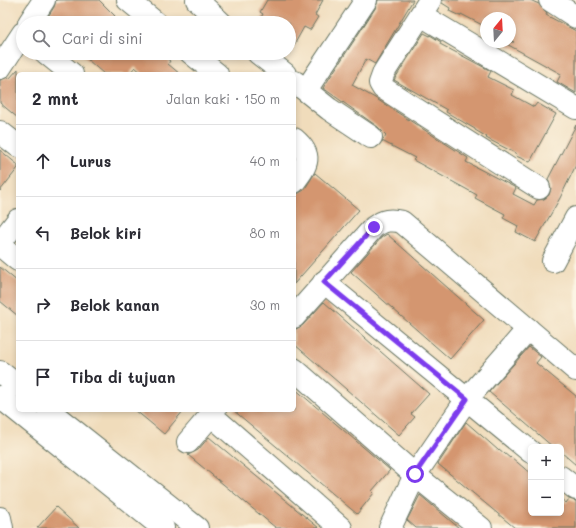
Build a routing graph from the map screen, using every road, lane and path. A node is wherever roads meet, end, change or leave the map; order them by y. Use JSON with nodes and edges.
{"nodes":[{"id":1,"x":44,"y":0,"type":"edge"},
{"id":2,"x":128,"y":0,"type":"edge"},
{"id":3,"x":197,"y":0,"type":"edge"},
{"id":4,"x":349,"y":0,"type":"edge"},
{"id":5,"x":366,"y":0,"type":"edge"},
{"id":6,"x":426,"y":8,"type":"edge"},
{"id":7,"x":34,"y":16,"type":"edge"},
{"id":8,"x":147,"y":16,"type":"edge"},
{"id":9,"x":214,"y":16,"type":"edge"},
{"id":10,"x":16,"y":44,"type":"edge"},
{"id":11,"x":55,"y":60,"type":"edge"},
{"id":12,"x":200,"y":60,"type":"edge"},
{"id":13,"x":267,"y":60,"type":"edge"},
{"id":14,"x":0,"y":68,"type":"edge"},
{"id":15,"x":70,"y":72,"type":"edge"},
{"id":16,"x":215,"y":72,"type":"edge"},
{"id":17,"x":282,"y":72,"type":"edge"},
{"id":18,"x":296,"y":80,"type":"edge"},
{"id":19,"x":296,"y":81,"type":"edge"},
{"id":20,"x":296,"y":83,"type":"edge"},
{"id":21,"x":576,"y":108,"type":"edge"},
{"id":22,"x":0,"y":132,"type":"edge"},
{"id":23,"x":371,"y":137,"type":"dead end"},
{"id":24,"x":296,"y":141,"type":"edge"},
{"id":25,"x":16,"y":144,"type":"edge"},
{"id":26,"x":296,"y":179,"type":"edge"},
{"id":27,"x":539,"y":188,"type":"dead end"},
{"id":28,"x":576,"y":218,"type":"edge"},
{"id":29,"x":16,"y":223,"type":"edge"},
{"id":30,"x":0,"y":244,"type":"edge"},
{"id":31,"x":16,"y":258,"type":"edge"},
{"id":32,"x":553,"y":261,"type":"dead end"},
{"id":33,"x":324,"y":282,"type":"junction"},
{"id":34,"x":296,"y":315,"type":"edge"},
{"id":35,"x":528,"y":329,"type":"junction"},
{"id":36,"x":576,"y":370,"type":"edge"},
{"id":37,"x":296,"y":371,"type":"edge"},
{"id":38,"x":0,"y":372,"type":"edge"},
{"id":39,"x":16,"y":384,"type":"edge"},
{"id":40,"x":0,"y":397,"type":"edge"},
{"id":41,"x":467,"y":399,"type":"junction"},
{"id":42,"x":16,"y":408,"type":"edge"},
{"id":43,"x":22,"y":412,"type":"edge"},
{"id":44,"x":50,"y":412,"type":"edge"},
{"id":45,"x":213,"y":413,"type":"edge"},
{"id":46,"x":188,"y":442,"type":"dead end"},
{"id":47,"x":528,"y":450,"type":"edge"},
{"id":48,"x":106,"y":470,"type":"junction"},
{"id":49,"x":415,"y":474,"type":"junction"},
{"id":50,"x":564,"y":479,"type":"edge"},
{"id":51,"x":576,"y":489,"type":"edge"},
{"id":52,"x":0,"y":518,"type":"edge"},
{"id":53,"x":2,"y":528,"type":"edge"},
{"id":54,"x":163,"y":528,"type":"edge"},
{"id":55,"x":197,"y":528,"type":"edge"},
{"id":56,"x":341,"y":528,"type":"edge"},
{"id":57,"x":390,"y":528,"type":"edge"},
{"id":58,"x":481,"y":528,"type":"edge"}],
"edges":[{"from":1,"to":7,"type":"street"},
{"from":2,"to":8,"type":"street"},
{"from":3,"to":9,"type":"street"},
{"from":4,"to":18,"type":"street"},
{"from":5,"to":19,"type":"street"},
{"from":6,"to":21,"type":"street"},
{"from":6,"to":27,"type":"street"},
{"from":10,"to":14,"type":"street"},
{"from":11,"to":15,"type":"street"},
{"from":12,"to":16,"type":"street"},
{"from":13,"to":17,"type":"street"},
{"from":20,"to":23,"type":"street"},
{"from":22,"to":25,"type":"street"},
{"from":24,"to":26,"type":"street"},
{"from":28,"to":32,"type":"street"},
{"from":29,"to":30,"type":"street"},
{"from":30,"to":31,"type":"street"},
{"from":33,"to":34,"type":"street"},
{"from":33,"to":35,"type":"street"},
{"from":33,"to":41,"type":"street"},
{"from":35,"to":36,"type":"street"},
{"from":35,"to":41,"type":"street"},
{"from":37,"to":49,"type":"street"},
{"from":38,"to":39,"type":"street"},
{"from":40,"to":42,"type":"street"},
{"from":41,"to":47,"type":"street"},
{"from":41,"to":49,"type":"street"},
{"from":43,"to":48,"type":"street"},
{"from":44,"to":48,"type":"street"},
{"from":45,"to":46,"type":"street"},
{"from":45,"to":56,"type":"street"},
{"from":48,"to":54,"type":"street"},
{"from":48,"to":55,"type":"street"},
{"from":49,"to":57,"type":"street"},
{"from":49,"to":58,"type":"street"},
{"from":50,"to":51,"type":"street"},
{"from":52,"to":53,"type":"street"}]}
